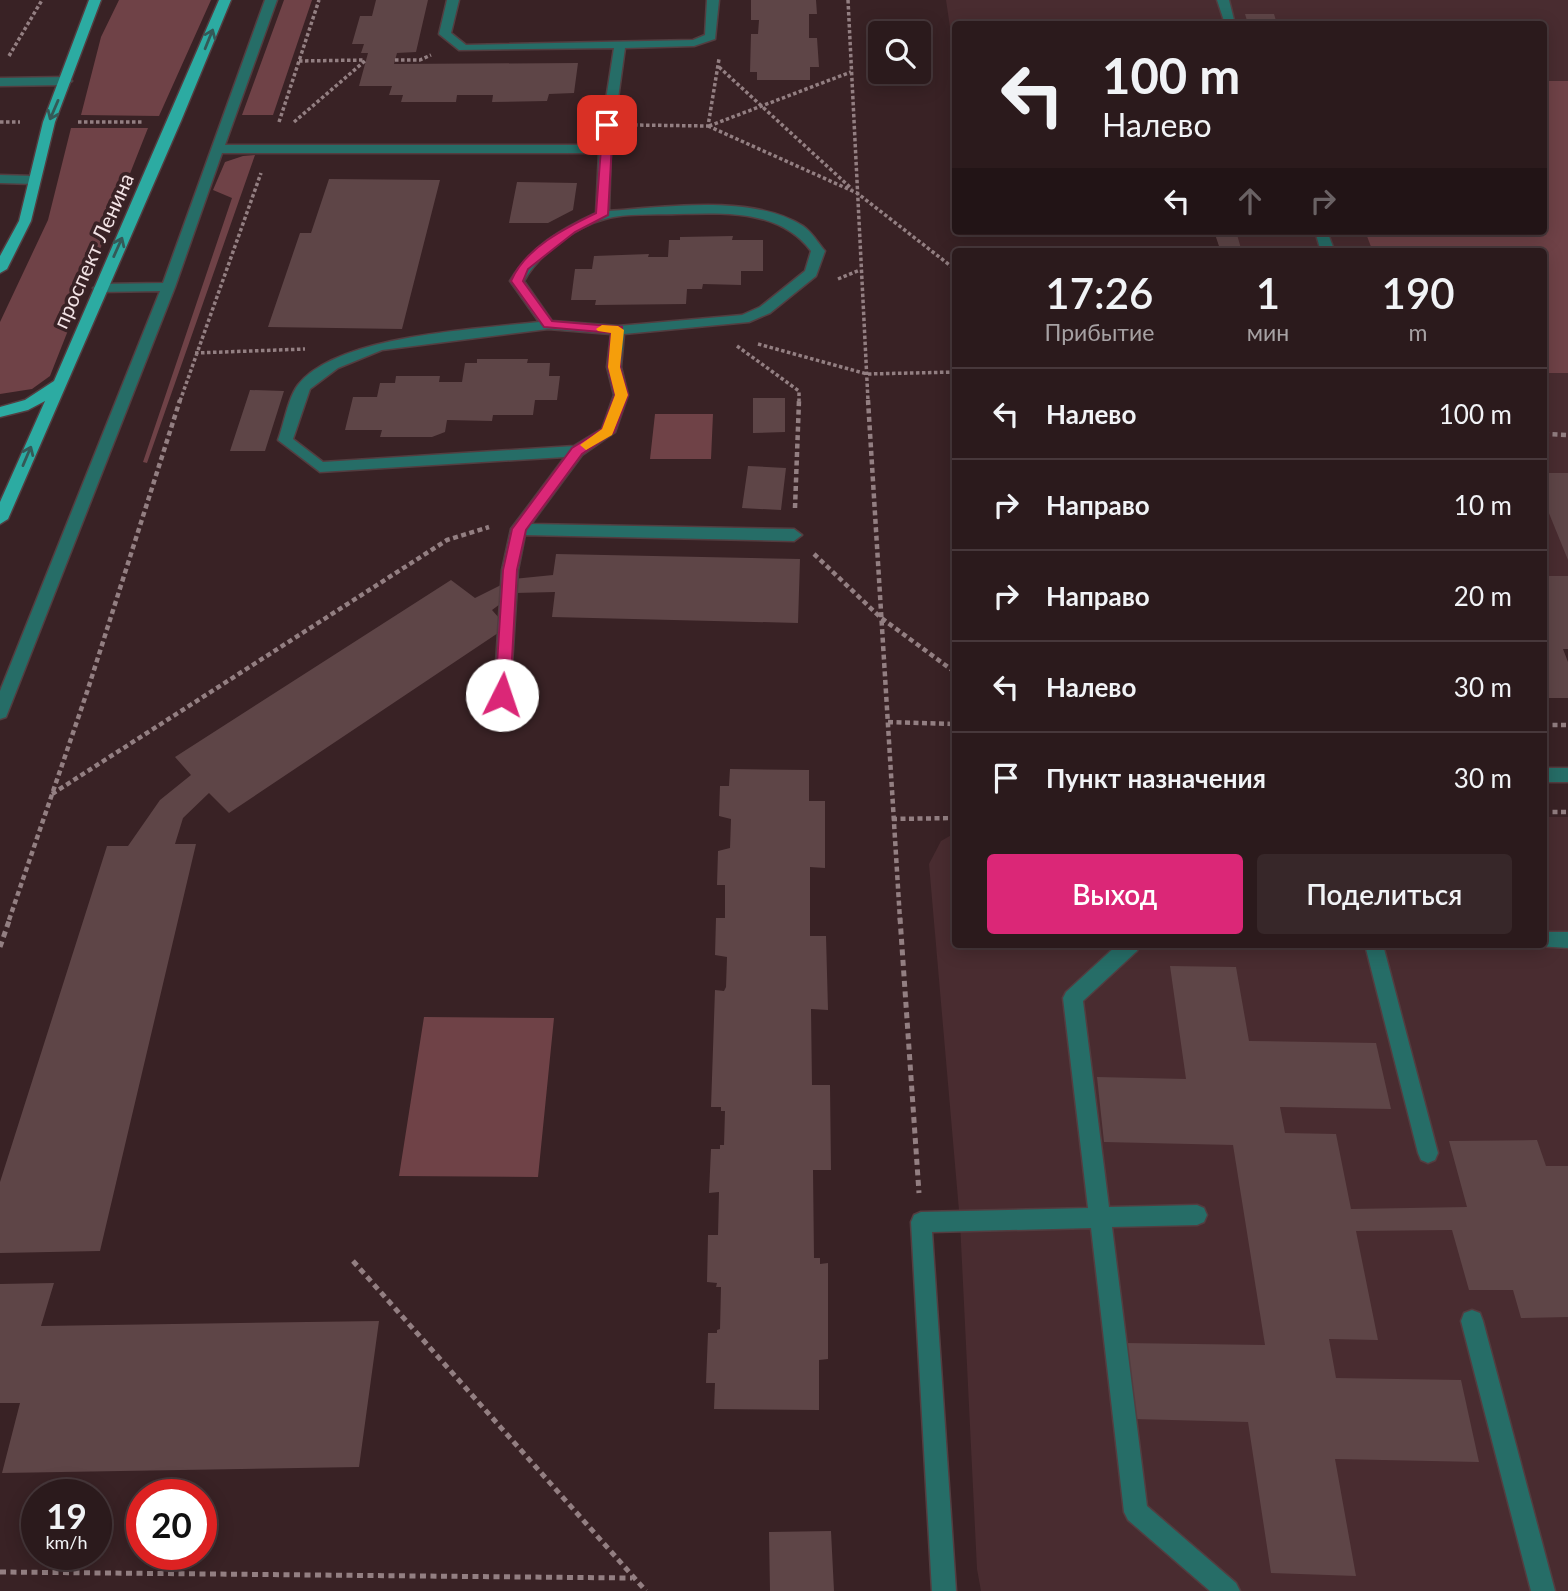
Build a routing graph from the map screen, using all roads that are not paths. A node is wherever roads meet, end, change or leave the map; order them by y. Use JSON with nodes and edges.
{"nodes":[{"id":1,"x":95,"y":0,"type":"edge"},
{"id":2,"x":225,"y":0,"type":"edge"},
{"id":3,"x":271,"y":0,"type":"edge"},
{"id":4,"x":453,"y":0,"type":"edge"},
{"id":5,"x":713,"y":0,"type":"edge"},
{"id":6,"x":1223,"y":0,"type":"edge"},
{"id":7,"x":1229,"y":21,"type":"edge"},
{"id":8,"x":620,"y":46,"type":"junction"},
{"id":9,"x":0,"y":82,"type":"edge"},
{"id":10,"x":66,"y":82,"type":"junction"},
{"id":11,"x":218,"y":149,"type":"junction"},
{"id":12,"x":605,"y":149,"type":"junction"},
{"id":13,"x":0,"y":179,"type":"edge"},
{"id":14,"x":34,"y":180,"type":"junction"},
{"id":15,"x":602,"y":215,"type":"junction"},
{"id":16,"x":0,"y":269,"type":"edge"},
{"id":17,"x":167,"y":287,"type":"junction"},
{"id":18,"x":100,"y":288,"type":"junction"},
{"id":19,"x":548,"y":325,"type":"junction"},
{"id":20,"x":618,"y":330,"type":"junction"},
{"id":21,"x":58,"y":382,"type":"junction"},
{"id":22,"x":0,"y":412,"type":"edge"},
{"id":23,"x":577,"y":451,"type":"junction"},
{"id":24,"x":0,"y":519,"type":"edge"},
{"id":25,"x":519,"y":529,"type":"junction"},
{"id":26,"x":794,"y":535,"type":"road end"},
{"id":27,"x":502,"y":695,"type":"dead end"},
{"id":28,"x":0,"y":712,"type":"edge"},
{"id":29,"x":1547,"y":775,"type":"edge"},
{"id":30,"x":1568,"y":775,"type":"edge"},
{"id":31,"x":1547,"y":940,"type":"edge"},
{"id":32,"x":1568,"y":940,"type":"edge"},
{"id":33,"x":1127,"y":948,"type":"edge"},
{"id":34,"x":1375,"y":948,"type":"edge"},
{"id":35,"x":1428,"y":1153,"type":"dead end"},
{"id":36,"x":1197,"y":1216,"type":"dead end"},
{"id":37,"x":1099,"y":1218,"type":"junction"},
{"id":38,"x":1472,"y":1321,"type":"dead end"},
{"id":39,"x":944,"y":1591,"type":"edge"},
{"id":40,"x":1228,"y":1591,"type":"edge"},
{"id":41,"x":1543,"y":1591,"type":"edge"}],
"edges":[{"from":1,"to":10,"type":"main road"},
{"from":18,"to":2,"type":"main road","name":"проспект Ленина","one_way":true},
{"from":3,"to":11,"type":"lane"},
{"from":4,"to":8,"type":"lane"},
{"from":5,"to":8,"type":"lane"},
{"from":6,"to":7,"type":"lane"},
{"from":8,"to":12,"type":"lane"},
{"from":9,"to":10,"type":"lane"},
{"from":10,"to":14,"type":"main road","one_way":true},
{"from":11,"to":12,"type":"lane"},
{"from":11,"to":17,"type":"lane"},
{"from":12,"to":15,"type":"lane"},
{"from":13,"to":14,"type":"lane"},
{"from":14,"to":16,"type":"main road"},
{"from":15,"to":19,"type":"lane"},
{"from":15,"to":20,"type":"lane"},
{"from":17,"to":18,"type":"lane"},
{"from":17,"to":28,"type":"lane"},
{"from":18,"to":21,"type":"main road","name":"проспект Ленина"},
{"from":19,"to":20,"type":"lane"},
{"from":19,"to":23,"type":"lane"},
{"from":20,"to":23,"type":"lane"},
{"from":21,"to":22,"type":"main road"},
{"from":24,"to":21,"type":"main road","name":"проспект Ленина","one_way":true},
{"from":23,"to":25,"type":"lane"},
{"from":25,"to":26,"type":"lane"},
{"from":25,"to":27,"type":"lane"},
{"from":29,"to":30,"type":"lane"},
{"from":31,"to":32,"type":"lane"},
{"from":33,"to":37,"type":"lane"},
{"from":34,"to":35,"type":"lane"},
{"from":36,"to":37,"type":"lane"},
{"from":37,"to":39,"type":"lane"},
{"from":37,"to":40,"type":"lane"},
{"from":38,"to":41,"type":"lane"}]}
